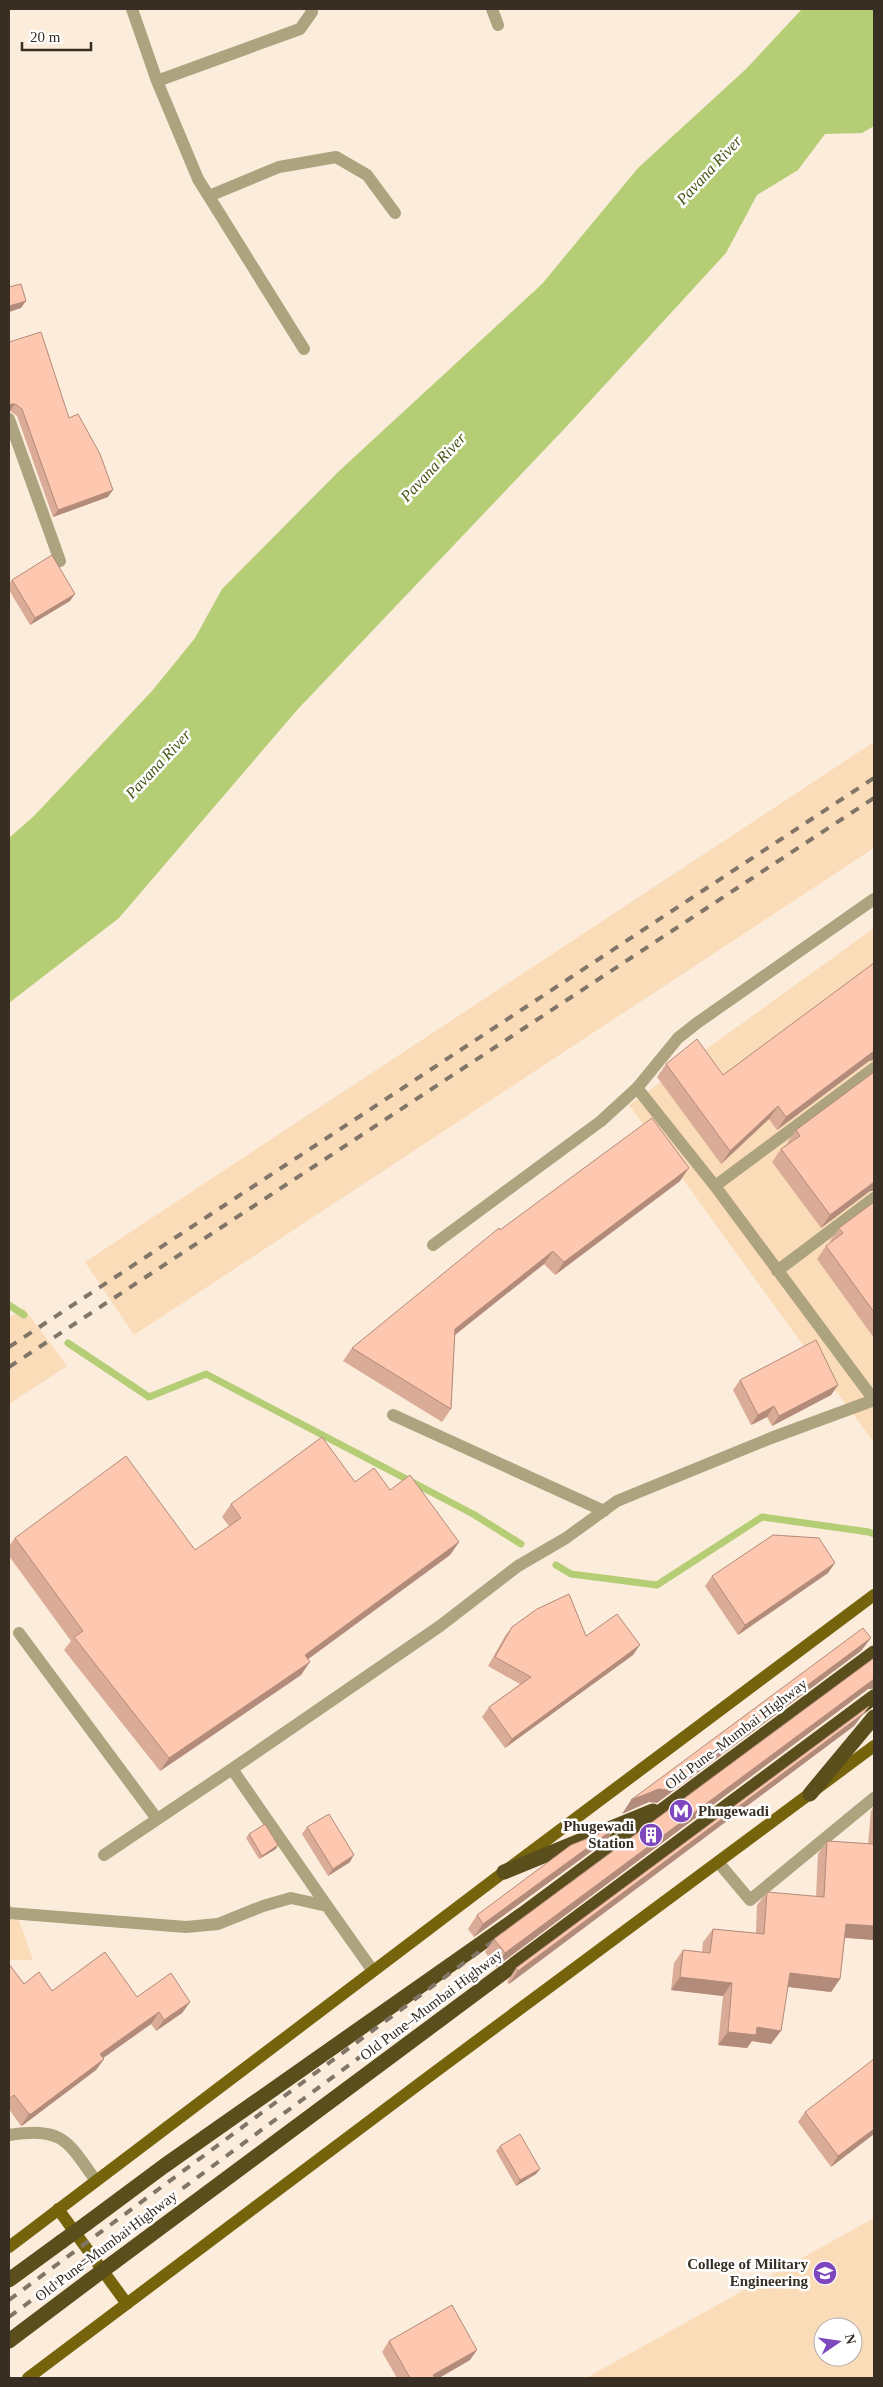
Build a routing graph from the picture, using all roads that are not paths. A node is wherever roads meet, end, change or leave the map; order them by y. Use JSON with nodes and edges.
{"nodes":[{"id":1,"x":132,"y":9,"type":"edge"},
{"id":2,"x":311,"y":9,"type":"edge"},
{"id":3,"x":492,"y":9,"type":"edge"},
{"id":4,"x":498,"y":25,"type":"dead end"},
{"id":5,"x":157,"y":81,"type":"junction"},
{"id":6,"x":209,"y":196,"type":"junction"},
{"id":7,"x":395,"y":213,"type":"dead end"},
{"id":8,"x":304,"y":349,"type":"dead end"},
{"id":9,"x":9,"y":419,"type":"edge"},
{"id":10,"x":60,"y":561,"type":"dead end"},
{"id":11,"x":874,"y":899,"type":"edge"},
{"id":12,"x":874,"y":1068,"type":"edge"},
{"id":13,"x":637,"y":1088,"type":"junction"},
{"id":14,"x":715,"y":1186,"type":"junction"},
{"id":15,"x":874,"y":1198,"type":"edge"},
{"id":16,"x":433,"y":1245,"type":"dead end"},
{"id":17,"x":776,"y":1271,"type":"junction"},
{"id":18,"x":874,"y":1400,"type":"edge"},
{"id":19,"x":393,"y":1415,"type":"dead end"},
{"id":20,"x":604,"y":1510,"type":"junction"},
{"id":21,"x":874,"y":1595,"type":"edge"},
{"id":22,"x":19,"y":1633,"type":"dead end"},
{"id":23,"x":874,"y":1653,"type":"edge"},
{"id":24,"x":874,"y":1697,"type":"edge"},
{"id":25,"x":874,"y":1717,"type":"edge"},
{"id":26,"x":874,"y":1746,"type":"edge"},
{"id":27,"x":232,"y":1770,"type":"junction"},
{"id":28,"x":810,"y":1794,"type":"junction"},
{"id":29,"x":874,"y":1798,"type":"edge"},
{"id":30,"x":674,"y":1802,"type":"junction"},
{"id":31,"x":158,"y":1819,"type":"junction"},
{"id":32,"x":104,"y":1855,"type":"dead end"},
{"id":33,"x":718,"y":1862,"type":"junction"},
{"id":34,"x":504,"y":1872,"type":"junction"},
{"id":35,"x":327,"y":1906,"type":"junction"},
{"id":36,"x":9,"y":1913,"type":"edge"},
{"id":37,"x":373,"y":1971,"type":"junction"},
{"id":38,"x":9,"y":2135,"type":"edge"},
{"id":39,"x":96,"y":2181,"type":"junction"},
{"id":40,"x":58,"y":2209,"type":"junction"},
{"id":41,"x":9,"y":2246,"type":"edge"},
{"id":42,"x":9,"y":2280,"type":"edge"},
{"id":43,"x":127,"y":2304,"type":"junction"},
{"id":44,"x":9,"y":2341,"type":"edge"},
{"id":45,"x":28,"y":2378,"type":"edge"}],
"edges":[{"from":1,"to":5,"type":"street"},
{"from":2,"to":5,"type":"street"},
{"from":3,"to":4,"type":"street"},
{"from":5,"to":6,"type":"street"},
{"from":6,"to":7,"type":"street"},
{"from":6,"to":8,"type":"street"},
{"from":9,"to":10,"type":"street"},
{"from":11,"to":13,"type":"street"},
{"from":12,"to":14,"type":"street"},
{"from":13,"to":14,"type":"street"},
{"from":13,"to":16,"type":"street"},
{"from":14,"to":17,"type":"street"},
{"from":15,"to":17,"type":"street"},
{"from":17,"to":18,"type":"street"},
{"from":18,"to":20,"type":"street"},
{"from":19,"to":20,"type":"street"},
{"from":20,"to":27,"type":"street"},
{"from":21,"to":34,"type":"main road"},
{"from":22,"to":31,"type":"street"},
{"from":23,"to":30,"type":"highway","name":"Old Pune–Mumbai Highway"},
{"from":24,"to":44,"type":"highway","name":"Old Pune–Mumbai Highway","bridge":true},
{"from":25,"to":28,"type":"highway"},
{"from":26,"to":28,"type":"main road"},
{"from":27,"to":31,"type":"street"},
{"from":27,"to":35,"type":"street"},
{"from":28,"to":33,"type":"main road"},
{"from":29,"to":33,"type":"street"},
{"from":30,"to":34,"type":"highway"},
{"from":30,"to":42,"type":"highway","name":"Old Pune–Mumbai Highway","bridge":true},
{"from":31,"to":32,"type":"street"},
{"from":33,"to":43,"type":"main road"},
{"from":34,"to":37,"type":"main road"},
{"from":35,"to":36,"type":"street"},
{"from":35,"to":37,"type":"street"},
{"from":37,"to":39,"type":"main road"},
{"from":38,"to":39,"type":"street"},
{"from":39,"to":40,"type":"main road"},
{"from":40,"to":41,"type":"main road"},
{"from":40,"to":43,"type":"main road"},
{"from":43,"to":45,"type":"main road"}]}
